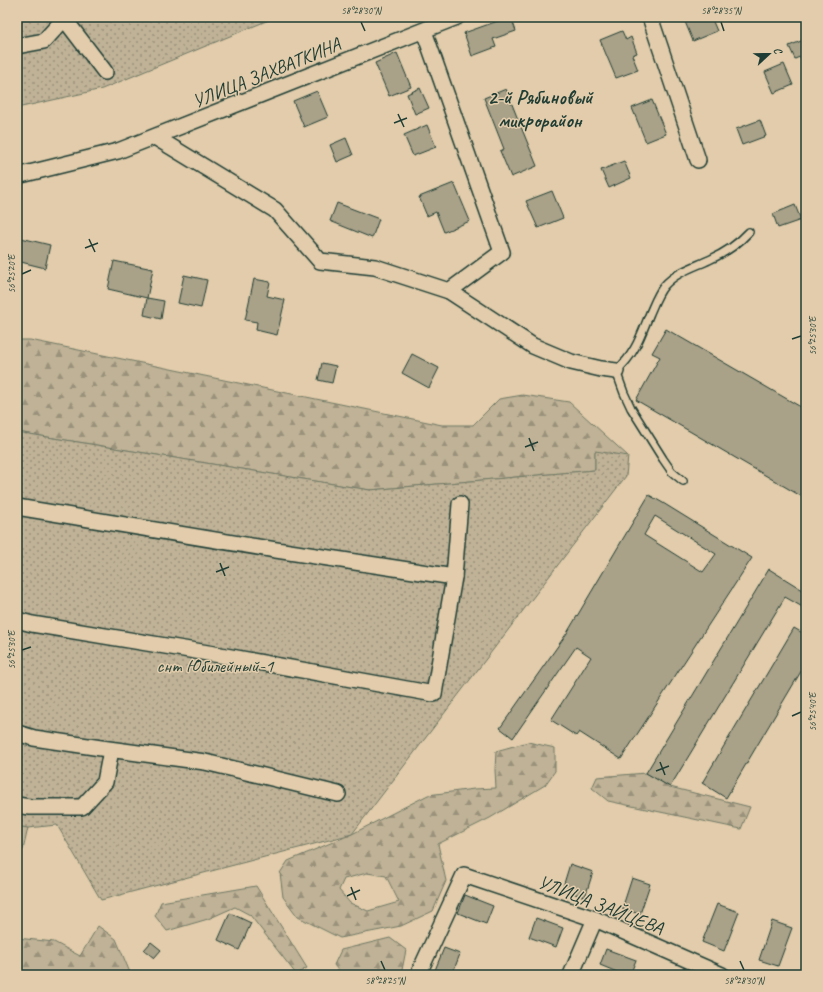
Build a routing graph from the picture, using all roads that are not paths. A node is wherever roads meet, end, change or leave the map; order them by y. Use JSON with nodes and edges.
{"nodes":[{"id":1,"x":457,"y":17,"type":"edge"},
{"id":2,"x":650,"y":17,"type":"edge"},
{"id":3,"x":63,"y":18,"type":"edge"},
{"id":4,"x":424,"y":31,"type":"junction"},
{"id":5,"x":17,"y":46,"type":"edge"},
{"id":6,"x":105,"y":72,"type":"dead end"},
{"id":7,"x":155,"y":137,"type":"junction"},
{"id":8,"x":698,"y":160,"type":"dead end"},
{"id":9,"x":17,"y":176,"type":"edge"},
{"id":10,"x":750,"y":232,"type":"dead end"},
{"id":11,"x":449,"y":291,"type":"junction"},
{"id":12,"x":616,"y":371,"type":"junction"},
{"id":13,"x":683,"y":482,"type":"dead end"},
{"id":14,"x":460,"y":504,"type":"dead end"},
{"id":15,"x":17,"y":507,"type":"edge"},
{"id":16,"x":454,"y":577,"type":"junction"},
{"id":17,"x":17,"y":620,"type":"edge"},
{"id":18,"x":17,"y":733,"type":"edge"},
{"id":19,"x":111,"y":750,"type":"junction"},
{"id":20,"x":338,"y":794,"type":"dead end"},
{"id":21,"x":17,"y":805,"type":"edge"},
{"id":22,"x":594,"y":919,"type":"junction"},
{"id":23,"x":418,"y":975,"type":"edge"},
{"id":24,"x":571,"y":975,"type":"edge"},
{"id":25,"x":722,"y":975,"type":"edge"}],
"edges":[{"from":1,"to":4,"type":"street","name":"УЛИЦА ЗАХВАТКИНА"},
{"from":2,"to":8,"type":"street"},
{"from":3,"to":5,"type":"street"},
{"from":3,"to":6,"type":"street"},
{"from":4,"to":7,"type":"street","name":"УЛИЦА ЗАХВАТКИНА"},
{"from":4,"to":11,"type":"street"},
{"from":7,"to":9,"type":"street","name":"УЛИЦА ЗАХВАТКИНА"},
{"from":7,"to":11,"type":"street"},
{"from":10,"to":12,"type":"lane"},
{"from":11,"to":12,"type":"street"},
{"from":12,"to":13,"type":"lane"},
{"from":14,"to":16,"type":"street"},
{"from":15,"to":16,"type":"street"},
{"from":16,"to":17,"type":"street"},
{"from":18,"to":19,"type":"street"},
{"from":19,"to":20,"type":"street"},
{"from":19,"to":21,"type":"street"},
{"from":22,"to":23,"type":"street","name":"УЛИЦА ЗАЙЦЕВА"},
{"from":22,"to":24,"type":"street"},
{"from":22,"to":25,"type":"street","name":"УЛИЦА ЗАЙЦЕВА"}]}
